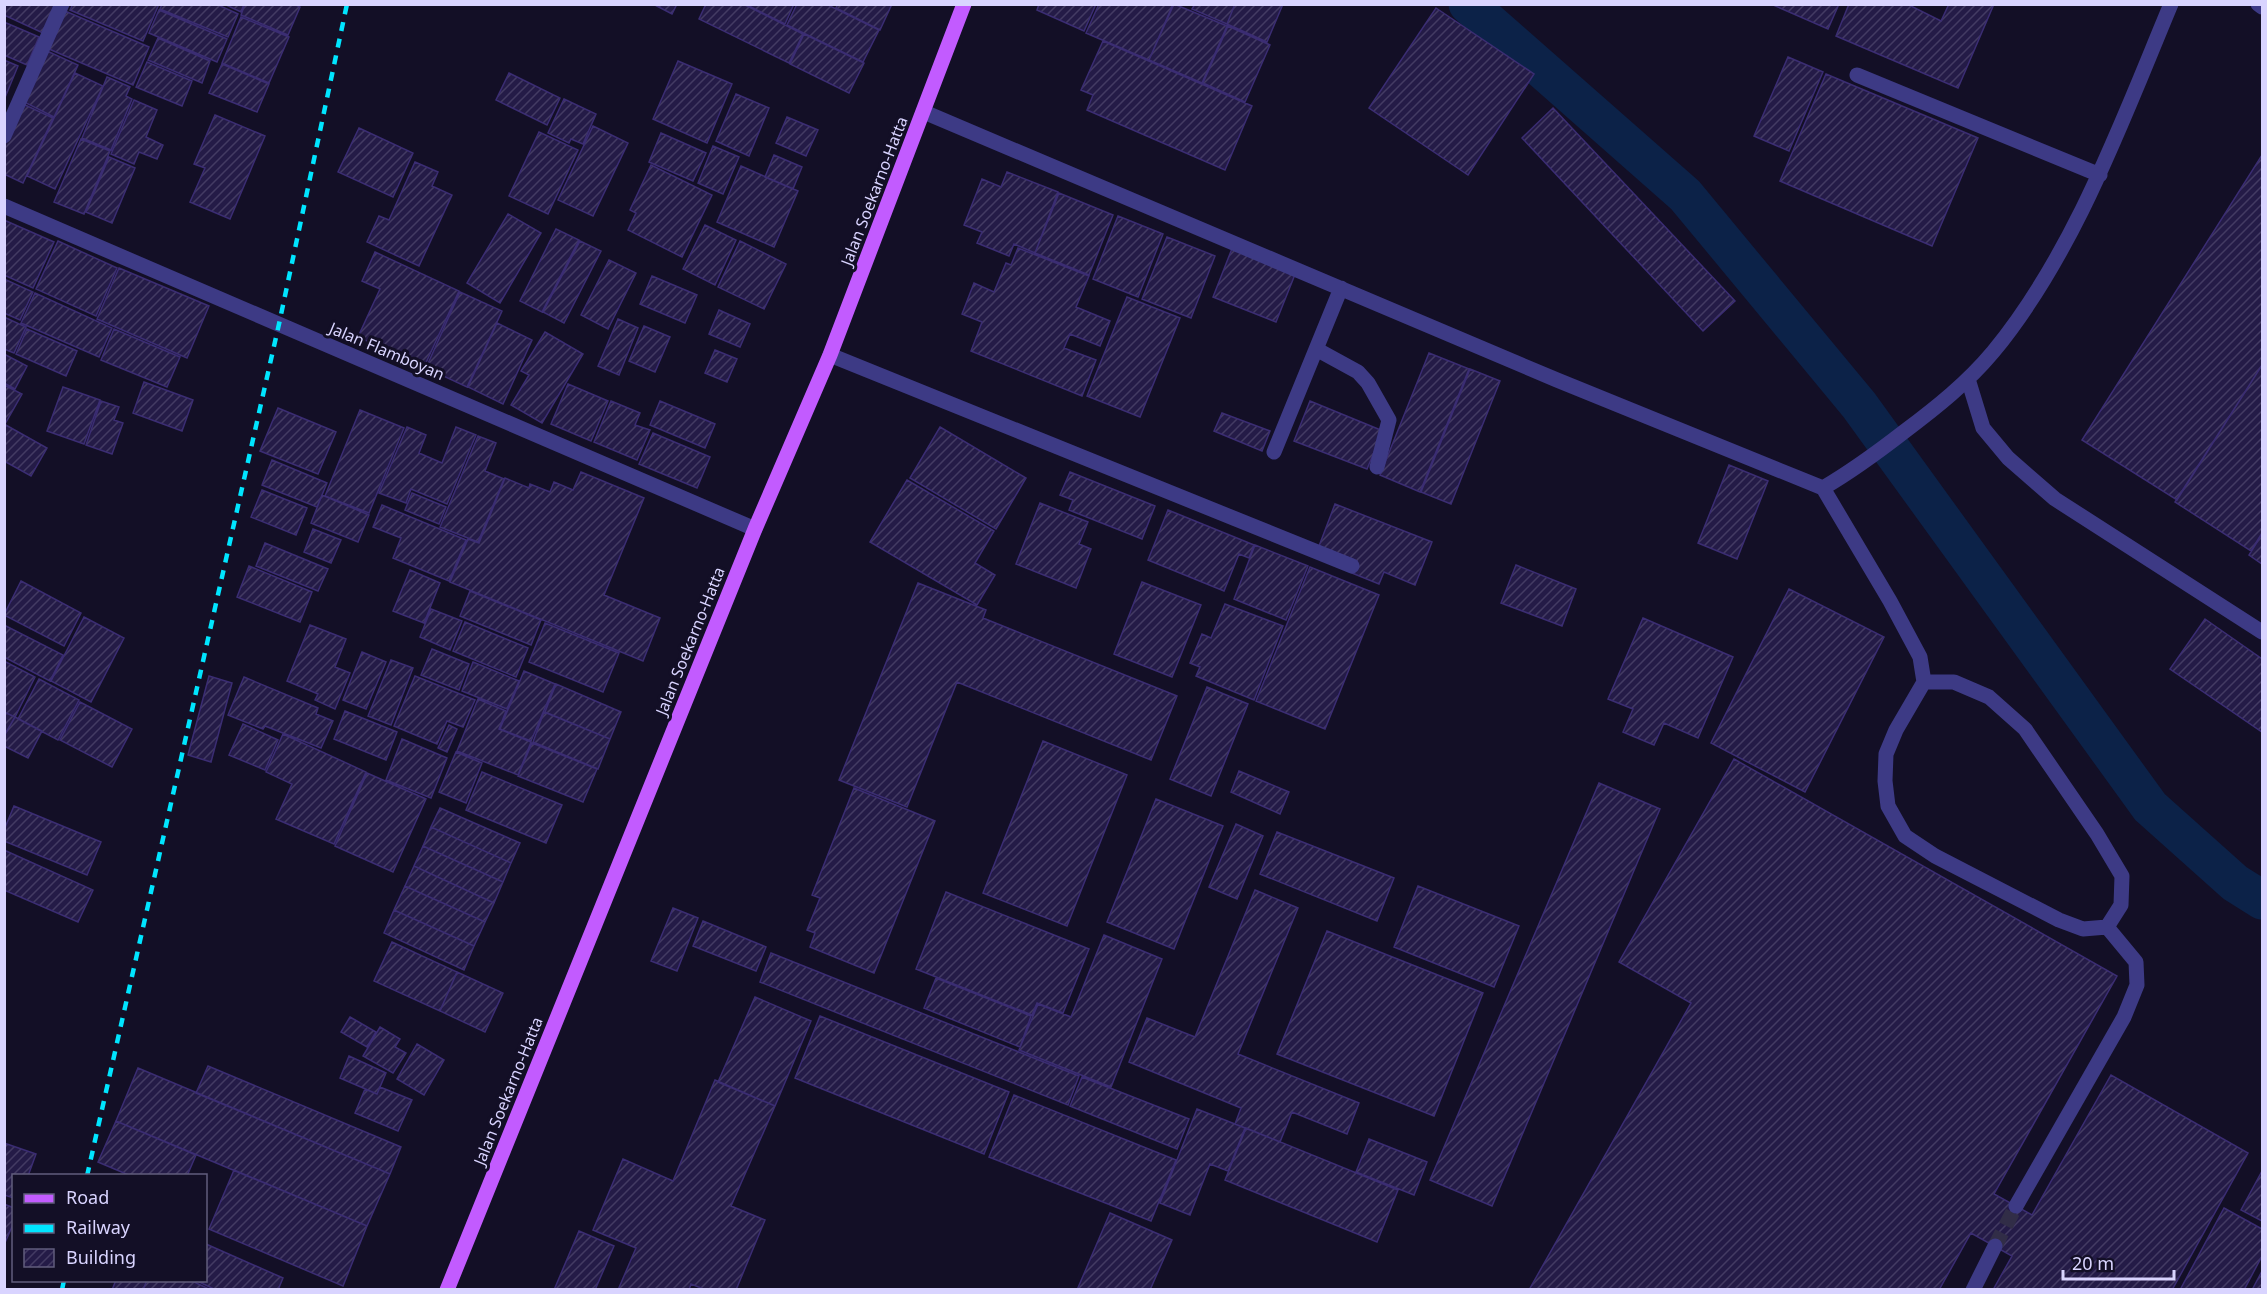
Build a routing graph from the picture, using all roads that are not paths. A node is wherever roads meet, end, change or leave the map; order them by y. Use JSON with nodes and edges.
{"nodes":[{"id":1,"x":62,"y":4,"type":"edge"},
{"id":2,"x":964,"y":4,"type":"edge"},
{"id":3,"x":2171,"y":4,"type":"edge"},
{"id":4,"x":2258,"y":4,"type":"edge"},
{"id":5,"x":2262,"y":7,"type":"edge"},
{"id":6,"x":1857,"y":75,"type":"dead end"},
{"id":7,"x":924,"y":112,"type":"junction"},
{"id":8,"x":4,"y":136,"type":"edge"},
{"id":9,"x":2100,"y":175,"type":"junction"},
{"id":10,"x":4,"y":206,"type":"edge"},
{"id":11,"x":1341,"y":288,"type":"junction"},
{"id":12,"x":1316,"y":349,"type":"junction"},
{"id":13,"x":830,"y":355,"type":"junction"},
{"id":14,"x":1968,"y":379,"type":"junction"},
{"id":15,"x":1274,"y":452,"type":"dead end"},
{"id":16,"x":1377,"y":467,"type":"dead end"},
{"id":17,"x":1823,"y":488,"type":"junction"},
{"id":18,"x":755,"y":529,"type":"junction"},
{"id":19,"x":1352,"y":566,"type":"dead end"},
{"id":20,"x":2262,"y":632,"type":"edge"},
{"id":21,"x":1924,"y":682,"type":"junction"},
{"id":22,"x":2108,"y":927,"type":"junction"},
{"id":23,"x":2016,"y":1206,"type":"tunnel mouth"},
{"id":24,"x":1995,"y":1246,"type":"tunnel mouth"},
{"id":25,"x":447,"y":1290,"type":"edge"},
{"id":26,"x":1973,"y":1290,"type":"edge"}],
"edges":[{"from":1,"to":8,"type":"street"},
{"from":2,"to":7,"type":"main road","name":"Jalan Soekarno-Hatta"},
{"from":3,"to":9,"type":"street"},
{"from":4,"to":5,"type":"street"},
{"from":6,"to":9,"type":"street"},
{"from":7,"to":11,"type":"street"},
{"from":7,"to":13,"type":"main road","name":"Jalan Soekarno-Hatta"},
{"from":9,"to":14,"type":"street"},
{"from":10,"to":18,"type":"street","name":"Jalan Flamboyan"},
{"from":11,"to":12,"type":"street"},
{"from":11,"to":17,"type":"street"},
{"from":12,"to":15,"type":"street"},
{"from":12,"to":16,"type":"street"},
{"from":13,"to":18,"type":"main road","name":"Jalan Soekarno-Hatta"},
{"from":13,"to":19,"type":"street"},
{"from":14,"to":17,"type":"street"},
{"from":14,"to":20,"type":"street"},
{"from":17,"to":21,"type":"street"},
{"from":18,"to":25,"type":"main road","name":"Jalan Soekarno-Hatta"},
{"from":21,"to":22,"type":"street"},
{"from":21,"to":22,"type":"street"},
{"from":22,"to":23,"type":"street"},
{"from":24,"to":26,"type":"street"}]}
